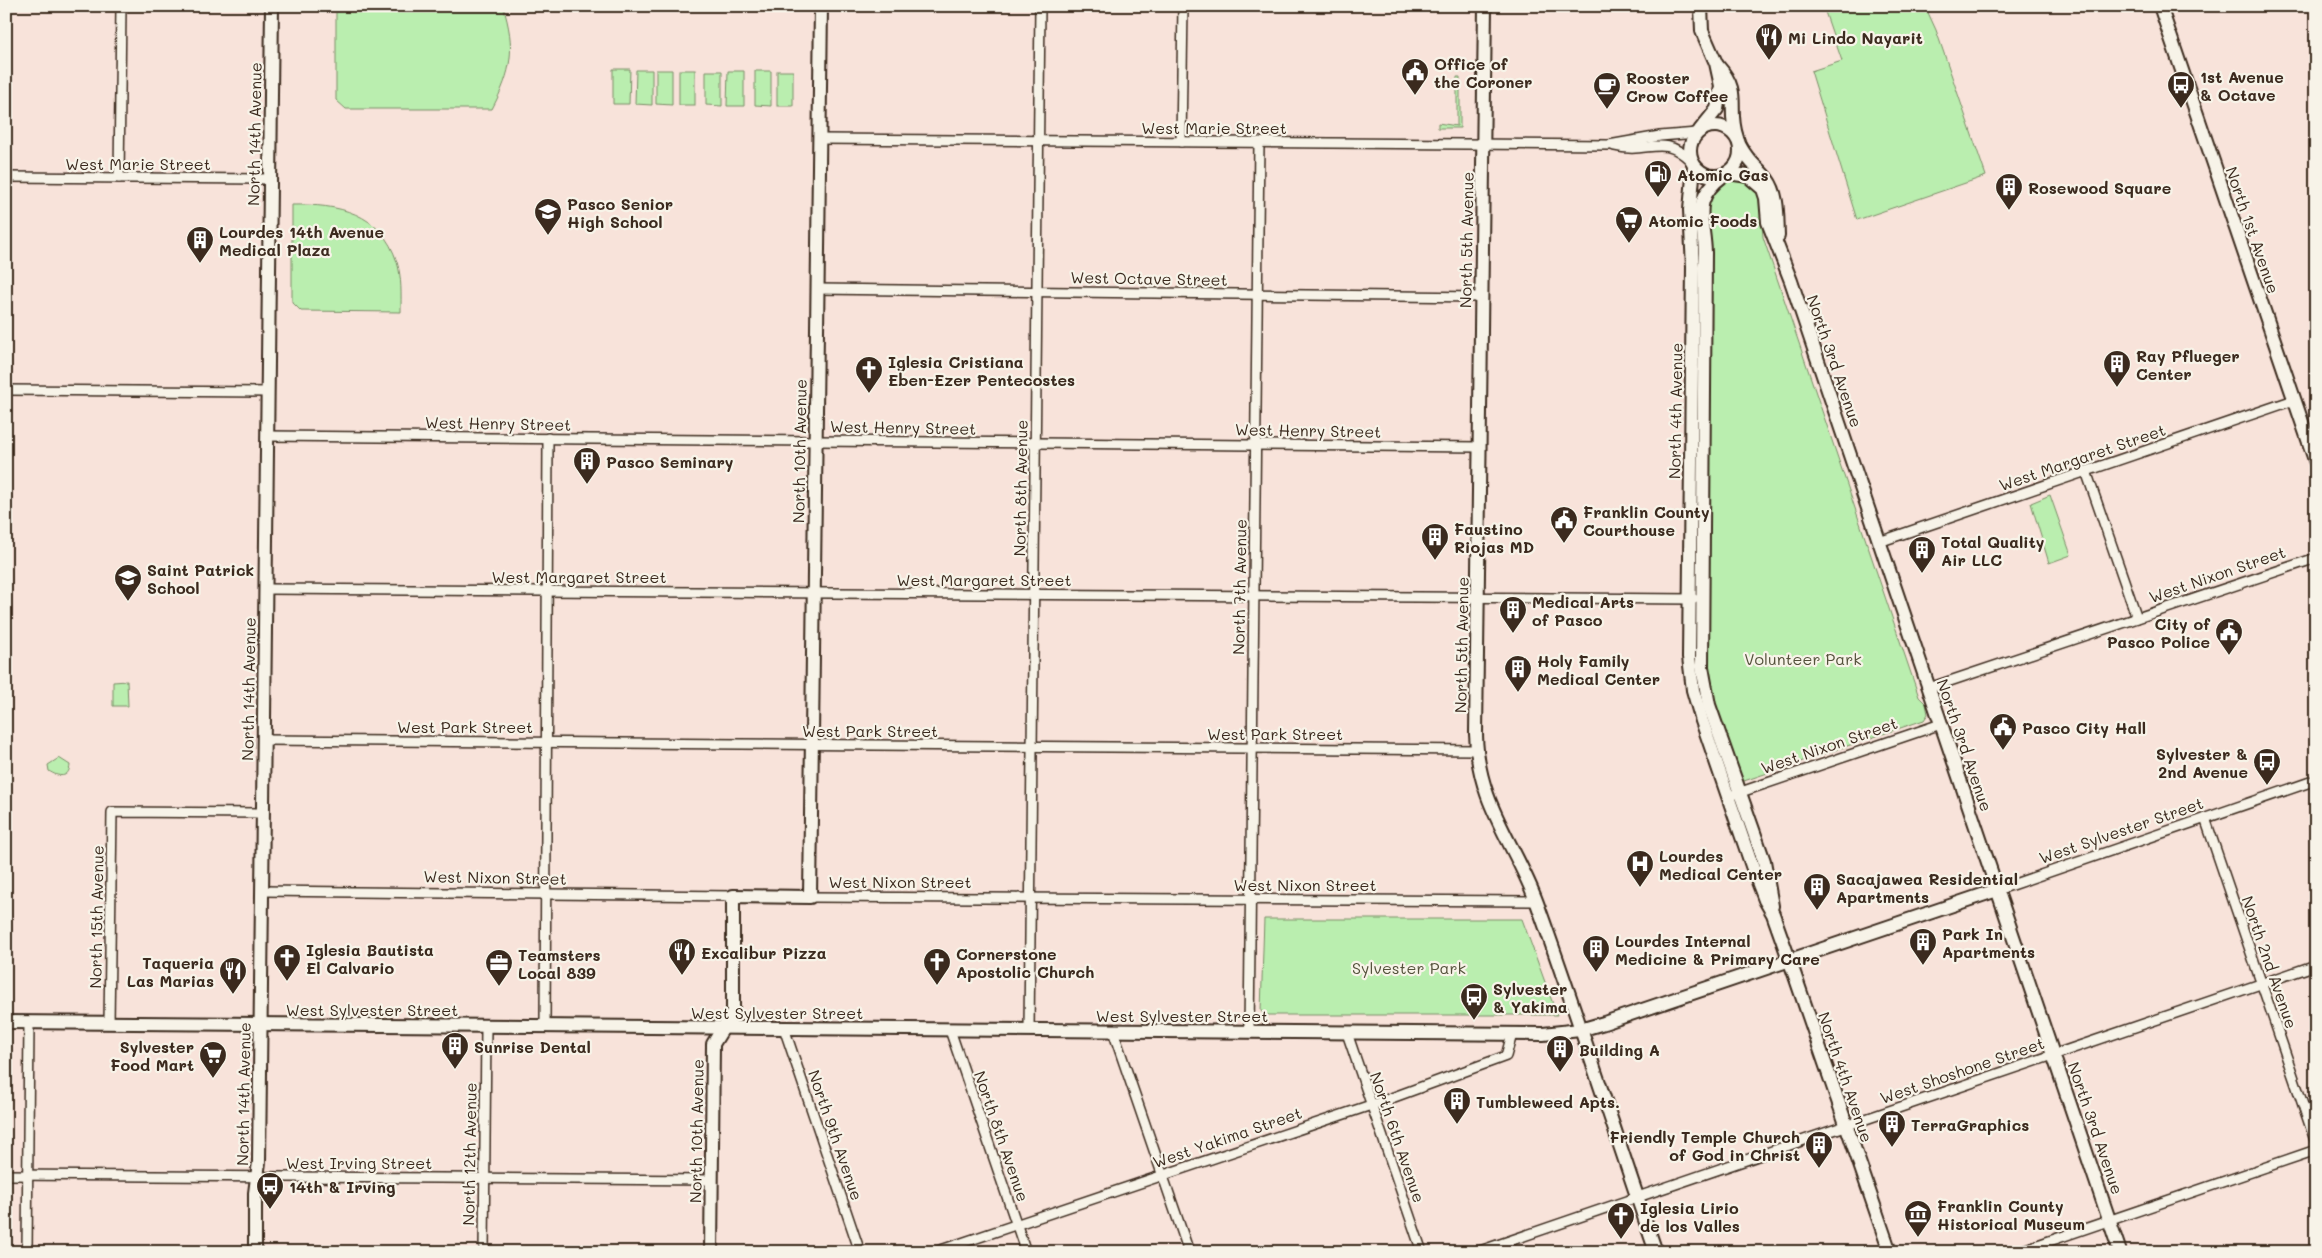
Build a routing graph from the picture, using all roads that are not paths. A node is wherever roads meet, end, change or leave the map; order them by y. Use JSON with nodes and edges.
{"nodes":[{"id":1,"x":120,"y":6,"type":"edge"},
{"id":2,"x":272,"y":6,"type":"edge"},
{"id":3,"x":820,"y":6,"type":"edge"},
{"id":4,"x":1040,"y":6,"type":"edge"},
{"id":5,"x":1183,"y":6,"type":"edge"},
{"id":6,"x":1485,"y":6,"type":"edge"},
{"id":7,"x":1701,"y":6,"type":"edge"},
{"id":8,"x":2160,"y":6,"type":"edge"},
{"id":9,"x":1716,"y":63,"type":"junction"},
{"id":10,"x":1699,"y":131,"type":"junction"},
{"id":11,"x":819,"y":139,"type":"junction"},
{"id":12,"x":1039,"y":141,"type":"junction"},
{"id":13,"x":1181,"y":142,"type":"junction"},
{"id":14,"x":1259,"y":142,"type":"junction"},
{"id":15,"x":1738,"y":143,"type":"junction"},
{"id":16,"x":1483,"y":144,"type":"junction"},
{"id":17,"x":1608,"y":145,"type":"junction"},
{"id":18,"x":1692,"y":164,"type":"junction"},
{"id":19,"x":1726,"y":174,"type":"junction"},
{"id":20,"x":6,"y":177,"type":"edge"},
{"id":21,"x":118,"y":178,"type":"junction"},
{"id":22,"x":270,"y":179,"type":"junction"},
{"id":23,"x":1779,"y":248,"type":"junction"},
{"id":24,"x":817,"y":289,"type":"junction"},
{"id":25,"x":1037,"y":292,"type":"junction"},
{"id":26,"x":1257,"y":294,"type":"junction"},
{"id":27,"x":1481,"y":297,"type":"junction"},
{"id":28,"x":6,"y":390,"type":"edge"},
{"id":29,"x":268,"y":392,"type":"junction"},
{"id":30,"x":2294,"y":400,"type":"junction"},
{"id":31,"x":267,"y":436,"type":"junction"},
{"id":32,"x":548,"y":438,"type":"junction"},
{"id":33,"x":815,"y":441,"type":"junction"},
{"id":34,"x":1036,"y":443,"type":"junction"},
{"id":35,"x":1255,"y":445,"type":"junction"},
{"id":36,"x":1479,"y":447,"type":"junction"},
{"id":37,"x":2316,"y":464,"type":"edge"},
{"id":38,"x":2086,"y":472,"type":"junction"},
{"id":39,"x":1879,"y":542,"type":"junction"},
{"id":40,"x":2316,"y":558,"type":"edge"},
{"id":41,"x":266,"y":589,"type":"junction"},
{"id":42,"x":547,"y":591,"type":"junction"},
{"id":43,"x":814,"y":592,"type":"junction"},
{"id":44,"x":1034,"y":594,"type":"junction"},
{"id":45,"x":1254,"y":596,"type":"junction"},
{"id":46,"x":1477,"y":597,"type":"junction"},
{"id":47,"x":1695,"y":598,"type":"junction"},
{"id":48,"x":2137,"y":618,"type":"junction"},
{"id":49,"x":1929,"y":688,"type":"junction"},
{"id":50,"x":1941,"y":724,"type":"junction"},
{"id":51,"x":264,"y":740,"type":"junction"},
{"id":52,"x":546,"y":742,"type":"junction"},
{"id":53,"x":812,"y":744,"type":"junction"},
{"id":54,"x":1032,"y":746,"type":"junction"},
{"id":55,"x":1252,"y":748,"type":"junction"},
{"id":56,"x":1476,"y":750,"type":"junction"},
{"id":57,"x":2316,"y":780,"type":"edge"},
{"id":58,"x":1734,"y":794,"type":"junction"},
{"id":59,"x":263,"y":813,"type":"junction"},
{"id":60,"x":2205,"y":818,"type":"junction"},
{"id":61,"x":1997,"y":890,"type":"junction"},
{"id":62,"x":262,"y":891,"type":"junction"},
{"id":63,"x":545,"y":894,"type":"junction"},
{"id":64,"x":734,"y":896,"type":"junction"},
{"id":65,"x":810,"y":897,"type":"junction"},
{"id":66,"x":1031,"y":898,"type":"junction"},
{"id":67,"x":1250,"y":900,"type":"junction"},
{"id":68,"x":1537,"y":901,"type":"junction"},
{"id":69,"x":1789,"y":961,"type":"junction"},
{"id":70,"x":2316,"y":965,"type":"edge"},
{"id":71,"x":2261,"y":984,"type":"junction"},
{"id":72,"x":6,"y":1022,"type":"edge"},
{"id":73,"x":30,"y":1022,"type":"junction"},
{"id":74,"x":109,"y":1023,"type":"junction"},
{"id":75,"x":261,"y":1024,"type":"junction"},
{"id":76,"x":486,"y":1026,"type":"junction"},
{"id":77,"x":545,"y":1026,"type":"junction"},
{"id":78,"x":723,"y":1028,"type":"junction"},
{"id":79,"x":784,"y":1028,"type":"junction"},
{"id":80,"x":950,"y":1030,"type":"junction"},
{"id":81,"x":1029,"y":1030,"type":"junction"},
{"id":82,"x":1580,"y":1030,"type":"junction"},
{"id":83,"x":1113,"y":1031,"type":"junction"},
{"id":84,"x":1249,"y":1032,"type":"junction"},
{"id":85,"x":1347,"y":1033,"type":"junction"},
{"id":86,"x":1512,"y":1034,"type":"junction"},
{"id":87,"x":2053,"y":1055,"type":"junction"},
{"id":88,"x":1371,"y":1104,"type":"junction"},
{"id":89,"x":1845,"y":1126,"type":"junction"},
{"id":90,"x":2316,"y":1144,"type":"edge"},
{"id":91,"x":2316,"y":1150,"type":"edge"},
{"id":92,"x":6,"y":1175,"type":"edge"},
{"id":93,"x":1163,"y":1175,"type":"junction"},
{"id":94,"x":28,"y":1176,"type":"junction"},
{"id":95,"x":257,"y":1177,"type":"junction"},
{"id":96,"x":484,"y":1178,"type":"junction"},
{"id":97,"x":711,"y":1180,"type":"junction"},
{"id":98,"x":1637,"y":1197,"type":"junction"},
{"id":99,"x":2110,"y":1220,"type":"junction"},
{"id":100,"x":1017,"y":1224,"type":"junction"},
{"id":101,"x":27,"y":1252,"type":"edge"},
{"id":102,"x":255,"y":1252,"type":"edge"},
{"id":103,"x":484,"y":1252,"type":"edge"},
{"id":104,"x":711,"y":1252,"type":"edge"},
{"id":105,"x":860,"y":1252,"type":"edge"},
{"id":106,"x":935,"y":1252,"type":"edge"},
{"id":107,"x":1026,"y":1252,"type":"edge"},
{"id":108,"x":1189,"y":1252,"type":"edge"},
{"id":109,"x":1422,"y":1252,"type":"edge"},
{"id":110,"x":1477,"y":1252,"type":"edge"},
{"id":111,"x":1656,"y":1252,"type":"edge"},
{"id":112,"x":1890,"y":1252,"type":"edge"},
{"id":113,"x":2017,"y":1252,"type":"edge"},
{"id":114,"x":2120,"y":1252,"type":"edge"}],
"edges":[{"from":1,"to":21,"type":"street"},
{"from":2,"to":22,"type":"street","name":"North 14th Avenue"},
{"from":3,"to":11,"type":"street","name":"North 10th Avenue"},
{"from":4,"to":12,"type":"street","name":"North 8th Avenue"},
{"from":5,"to":13,"type":"street"},
{"from":6,"to":16,"type":"street","name":"North 5th Avenue"},
{"from":7,"to":9,"type":"street"},
{"from":8,"to":30,"type":"street","name":"North 1st Avenue"},
{"from":9,"to":10,"type":"street"},
{"from":9,"to":15,"type":"street"},
{"from":10,"to":15,"type":"street"},
{"from":10,"to":17,"type":"street","name":"West Marie Street"},
{"from":10,"to":18,"type":"street"},
{"from":11,"to":12,"type":"street","name":"West Marie Street"},
{"from":11,"to":24,"type":"street","name":"North 10th Avenue"},
{"from":12,"to":13,"type":"street","name":"West Marie Street"},
{"from":12,"to":25,"type":"street","name":"North 8th Avenue"},
{"from":13,"to":14,"type":"street","name":"West Marie Street"},
{"from":14,"to":16,"type":"street","name":"West Marie Street"},
{"from":14,"to":26,"type":"street","name":"North 7th Avenue"},
{"from":15,"to":19,"type":"street"},
{"from":15,"to":23,"type":"street","name":"North 3rd Avenue"},
{"from":16,"to":17,"type":"street","name":"West Marie Street"},
{"from":16,"to":27,"type":"street","name":"North 5th Avenue"},
{"from":17,"to":18,"type":"street","name":"West Marie Street"},
{"from":18,"to":19,"type":"street"},
{"from":18,"to":47,"type":"street","name":"North 4th Avenue"},
{"from":19,"to":23,"type":"street","name":"North 3rd Avenue"},
{"from":19,"to":47,"type":"street","name":"North 4th Avenue"},
{"from":20,"to":21,"type":"street","name":"West Marie Street"},
{"from":21,"to":22,"type":"street","name":"West Marie Street"},
{"from":22,"to":29,"type":"street","name":"North 14th Avenue"},
{"from":23,"to":39,"type":"street","name":"North 3rd Avenue"},
{"from":24,"to":25,"type":"street","name":"West Octave Street"},
{"from":24,"to":33,"type":"street","name":"North 10th Avenue"},
{"from":25,"to":26,"type":"street","name":"West Octave Street"},
{"from":25,"to":34,"type":"street","name":"North 8th Avenue"},
{"from":26,"to":27,"type":"street","name":"West Octave Street"},
{"from":26,"to":35,"type":"street","name":"North 7th Avenue"},
{"from":27,"to":36,"type":"street","name":"North 5th Avenue"},
{"from":28,"to":29,"type":"street"},
{"from":29,"to":31,"type":"street","name":"North 14th Avenue"},
{"from":30,"to":37,"type":"street","name":"North 1st Avenue"},
{"from":30,"to":38,"type":"street","name":"West Margaret Street"},
{"from":31,"to":32,"type":"street","name":"West Henry Street"},
{"from":31,"to":41,"type":"street","name":"North 14th Avenue"},
{"from":32,"to":33,"type":"street","name":"West Henry Street"},
{"from":32,"to":42,"type":"street"},
{"from":33,"to":34,"type":"street","name":"West Henry Street"},
{"from":33,"to":43,"type":"street","name":"North 10th Avenue"},
{"from":34,"to":35,"type":"street","name":"West Henry Street"},
{"from":34,"to":44,"type":"street","name":"North 8th Avenue"},
{"from":35,"to":36,"type":"street","name":"West Henry Street"},
{"from":35,"to":45,"type":"street","name":"North 7th Avenue"},
{"from":36,"to":46,"type":"street","name":"North 5th Avenue"},
{"from":38,"to":39,"type":"street","name":"West Margaret Street"},
{"from":38,"to":48,"type":"street"},
{"from":39,"to":49,"type":"street","name":"North 3rd Avenue"},
{"from":40,"to":48,"type":"street","name":"West Nixon Street"},
{"from":41,"to":42,"type":"street","name":"West Margaret Street"},
{"from":41,"to":51,"type":"street","name":"North 14th Avenue"},
{"from":42,"to":43,"type":"street","name":"West Margaret Street"},
{"from":42,"to":52,"type":"street"},
{"from":43,"to":44,"type":"street","name":"West Margaret Street"},
{"from":43,"to":53,"type":"street","name":"North 10th Avenue"},
{"from":44,"to":45,"type":"street","name":"West Margaret Street"},
{"from":44,"to":54,"type":"street","name":"North 8th Avenue"},
{"from":45,"to":46,"type":"street","name":"West Margaret Street"},
{"from":45,"to":55,"type":"street","name":"North 7th Avenue"},
{"from":46,"to":47,"type":"street","name":"West Margaret Street"},
{"from":46,"to":56,"type":"street","name":"North 5th Avenue"},
{"from":47,"to":58,"type":"street","name":"North 4th Avenue"},
{"from":48,"to":49,"type":"street","name":"West Nixon Street"},
{"from":49,"to":50,"type":"street","name":"North 3rd Avenue"},
{"from":50,"to":58,"type":"street","name":"West Nixon Street"},
{"from":50,"to":61,"type":"street","name":"North 3rd Avenue"},
{"from":51,"to":52,"type":"street","name":"West Park Street"},
{"from":51,"to":59,"type":"street","name":"North 14th Avenue"},
{"from":52,"to":53,"type":"street","name":"West Park Street"},
{"from":52,"to":63,"type":"street"},
{"from":53,"to":54,"type":"street","name":"West Park Street"},
{"from":53,"to":65,"type":"street","name":"North 10th Avenue"},
{"from":54,"to":55,"type":"street","name":"West Park Street"},
{"from":54,"to":66,"type":"street","name":"North 8th Avenue"},
{"from":55,"to":56,"type":"street","name":"West Park Street"},
{"from":55,"to":67,"type":"street","name":"North 7th Avenue"},
{"from":56,"to":68,"type":"street","name":"North 5th Avenue"},
{"from":57,"to":60,"type":"street","name":"West Sylvester Street"},
{"from":58,"to":69,"type":"street","name":"North 4th Avenue"},
{"from":59,"to":62,"type":"street","name":"North 14th Avenue"},
{"from":59,"to":74,"type":"street","name":"North 15th Avenue"},
{"from":60,"to":61,"type":"street","name":"West Sylvester Street"},
{"from":60,"to":71,"type":"street","name":"North 2nd Avenue"},
{"from":61,"to":69,"type":"street","name":"West Sylvester Street"},
{"from":61,"to":87,"type":"street","name":"North 3rd Avenue"},
{"from":62,"to":63,"type":"street","name":"West Nixon Street"},
{"from":62,"to":75,"type":"street","name":"North 14th Avenue"},
{"from":63,"to":64,"type":"street","name":"West Nixon Street"},
{"from":63,"to":77,"type":"street"},
{"from":64,"to":65,"type":"street","name":"West Nixon Street"},
{"from":64,"to":78,"type":"street","name":"North 10th Avenue"},
{"from":65,"to":66,"type":"street","name":"West Nixon Street"},
{"from":66,"to":67,"type":"street","name":"West Nixon Street"},
{"from":66,"to":81,"type":"street","name":"North 8th Avenue"},
{"from":67,"to":68,"type":"street","name":"West Nixon Street"},
{"from":67,"to":84,"type":"street","name":"North 7th Avenue"},
{"from":68,"to":82,"type":"street","name":"North 5th Avenue"},
{"from":69,"to":82,"type":"street","name":"West Sylvester Street"},
{"from":69,"to":89,"type":"street","name":"North 4th Avenue"},
{"from":70,"to":71,"type":"street","name":"West Shoshone Street"},
{"from":71,"to":87,"type":"street","name":"West Shoshone Street"},
{"from":71,"to":90,"type":"street","name":"North 2nd Avenue"},
{"from":72,"to":73,"type":"street","name":"West Sylvester Street"},
{"from":73,"to":74,"type":"street","name":"West Sylvester Street"},
{"from":73,"to":94,"type":"street"},
{"from":74,"to":75,"type":"street","name":"West Sylvester Street"},
{"from":75,"to":76,"type":"street","name":"West Sylvester Street"},
{"from":75,"to":95,"type":"street","name":"North 14th Avenue"},
{"from":76,"to":77,"type":"street","name":"West Sylvester Street"},
{"from":76,"to":96,"type":"street","name":"North 12th Avenue"},
{"from":77,"to":78,"type":"street","name":"West Sylvester Street"},
{"from":78,"to":79,"type":"street","name":"West Sylvester Street"},
{"from":78,"to":97,"type":"street","name":"North 10th Avenue"},
{"from":79,"to":80,"type":"street","name":"West Sylvester Street"},
{"from":79,"to":105,"type":"street","name":"North 9th Avenue"},
{"from":80,"to":81,"type":"street","name":"West Sylvester Street"},
{"from":80,"to":100,"type":"street","name":"North 8th Avenue"},
{"from":81,"to":83,"type":"street","name":"West Sylvester Street"},
{"from":82,"to":86,"type":"street","name":"West Sylvester Street"},
{"from":82,"to":98,"type":"street","name":"North 5th Avenue"},
{"from":83,"to":84,"type":"street","name":"West Sylvester Street"},
{"from":83,"to":93,"type":"street"},
{"from":84,"to":85,"type":"street","name":"West Sylvester Street"},
{"from":85,"to":86,"type":"street","name":"West Sylvester Street"},
{"from":85,"to":88,"type":"street","name":"North 6th Avenue"},
{"from":86,"to":88,"type":"street","name":"West Yakima Street"},
{"from":87,"to":89,"type":"street","name":"West Shoshone Street"},
{"from":87,"to":99,"type":"street","name":"North 3rd Avenue"},
{"from":88,"to":93,"type":"street","name":"West Yakima Street"},
{"from":88,"to":109,"type":"street","name":"North 6th Avenue"},
{"from":89,"to":98,"type":"street","name":"West Shoshone Street"},
{"from":89,"to":112,"type":"street","name":"North 4th Avenue"},
{"from":91,"to":99,"type":"street"},
{"from":92,"to":94,"type":"street","name":"West Irving Street"},
{"from":93,"to":100,"type":"street","name":"West Yakima Street"},
{"from":93,"to":108,"type":"street"},
{"from":94,"to":95,"type":"street","name":"West Irving Street"},
{"from":94,"to":101,"type":"street"},
{"from":95,"to":96,"type":"street","name":"West Irving Street"},
{"from":95,"to":102,"type":"street","name":"North 14th Avenue"},
{"from":96,"to":97,"type":"street","name":"West Irving Street"},
{"from":96,"to":103,"type":"street","name":"North 12th Avenue"},
{"from":97,"to":104,"type":"street","name":"North 10th Avenue"},
{"from":98,"to":110,"type":"street","name":"West Shoshone Street"},
{"from":98,"to":111,"type":"street","name":"North 5th Avenue"},
{"from":99,"to":113,"type":"street"},
{"from":99,"to":114,"type":"street","name":"North 3rd Avenue"},
{"from":100,"to":106,"type":"street","name":"West Yakima Street"},
{"from":100,"to":107,"type":"street","name":"North 8th Avenue"}]}
